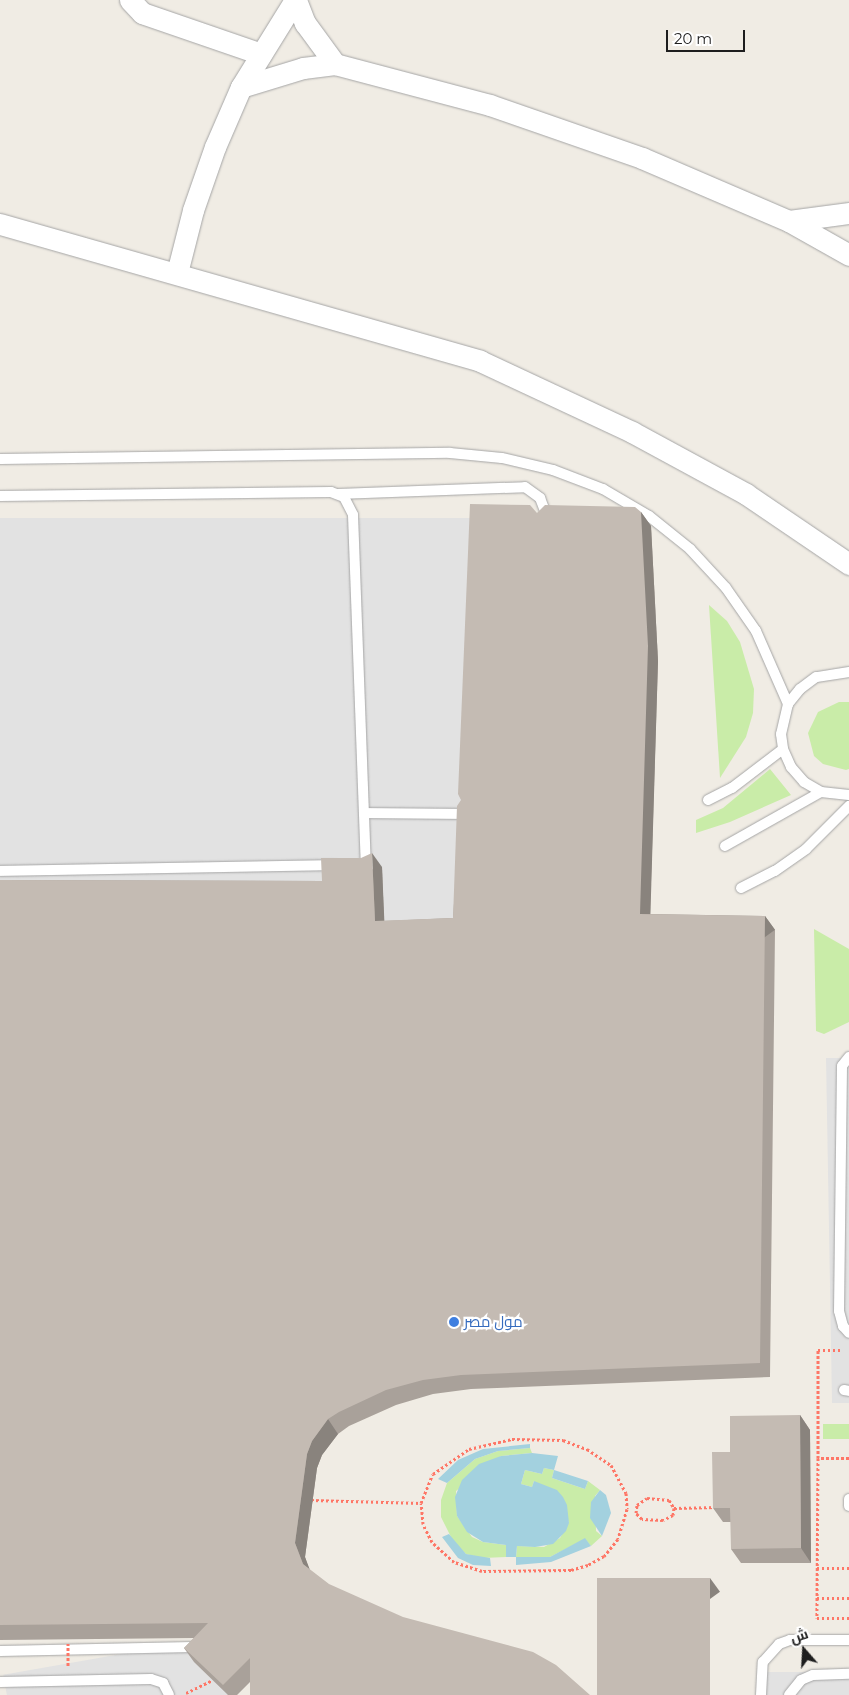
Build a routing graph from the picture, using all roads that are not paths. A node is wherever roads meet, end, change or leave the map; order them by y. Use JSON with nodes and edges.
{"nodes":[{"id":1,"x":130,"y":0,"type":"edge"},
{"id":2,"x":296,"y":0,"type":"edge"},
{"id":3,"x":261,"y":54,"type":"junction"},
{"id":4,"x":335,"y":64,"type":"junction"},
{"id":5,"x":241,"y":88,"type":"junction"},
{"id":6,"x":849,"y":213,"type":"edge"},
{"id":7,"x":789,"y":221,"type":"junction"},
{"id":8,"x":0,"y":224,"type":"edge"},
{"id":9,"x":849,"y":255,"type":"edge"},
{"id":10,"x":177,"y":273,"type":"junction"},
{"id":11,"x":0,"y":459,"type":"edge"},
{"id":12,"x":338,"y":494,"type":"junction"},
{"id":13,"x":0,"y":496,"type":"edge"},
{"id":14,"x":548,"y":520,"type":"edge"},
{"id":15,"x":849,"y":564,"type":"edge"},
{"id":16,"x":849,"y":672,"type":"edge"},
{"id":17,"x":788,"y":704,"type":"junction"},
{"id":18,"x":783,"y":749,"type":"junction"},
{"id":19,"x":821,"y":792,"type":"junction"},
{"id":20,"x":849,"y":795,"type":"edge"},
{"id":21,"x":708,"y":800,"type":"dead end"},
{"id":22,"x":849,"y":806,"type":"edge"},
{"id":23,"x":364,"y":813,"type":"junction"},
{"id":24,"x":464,"y":814,"type":"edge"},
{"id":25,"x":725,"y":846,"type":"dead end"},
{"id":26,"x":0,"y":871,"type":"edge"},
{"id":27,"x":741,"y":888,"type":"dead end"},
{"id":28,"x":849,"y":1057,"type":"edge"},
{"id":29,"x":845,"y":1066,"type":"edge"},
{"id":30,"x":849,"y":1332,"type":"edge"},
{"id":31,"x":849,"y":1499,"type":"edge"},
{"id":32,"x":849,"y":1506,"type":"edge"},
{"id":33,"x":849,"y":1640,"type":"edge"},
{"id":34,"x":193,"y":1646,"type":"edge"},
{"id":35,"x":0,"y":1651,"type":"edge"},
{"id":36,"x":849,"y":1674,"type":"edge"},
{"id":37,"x":0,"y":1682,"type":"edge"},
{"id":38,"x":169,"y":1695,"type":"edge"},
{"id":39,"x":761,"y":1695,"type":"edge"},
{"id":40,"x":789,"y":1695,"type":"edge"}],
"edges":[{"from":1,"to":3,"type":"street"},
{"from":2,"to":3,"type":"street"},
{"from":2,"to":4,"type":"street"},
{"from":3,"to":5,"type":"street"},
{"from":4,"to":5,"type":"street"},
{"from":4,"to":7,"type":"street"},
{"from":5,"to":10,"type":"street"},
{"from":6,"to":7,"type":"street"},
{"from":7,"to":9,"type":"street"},
{"from":8,"to":10,"type":"street"},
{"from":10,"to":15,"type":"street"},
{"from":11,"to":17,"type":"lane"},
{"from":12,"to":13,"type":"lane"},
{"from":12,"to":14,"type":"lane"},
{"from":12,"to":23,"type":"lane"},
{"from":16,"to":17,"type":"lane"},
{"from":17,"to":18,"type":"lane"},
{"from":18,"to":19,"type":"lane"},
{"from":18,"to":21,"type":"lane"},
{"from":19,"to":20,"type":"lane"},
{"from":19,"to":25,"type":"lane"},
{"from":22,"to":27,"type":"lane"},
{"from":23,"to":24,"type":"lane"},
{"from":23,"to":26,"type":"lane"},
{"from":28,"to":29,"type":"lane"},
{"from":29,"to":30,"type":"lane"},
{"from":31,"to":32,"type":"lane"},
{"from":33,"to":39,"type":"lane"},
{"from":34,"to":35,"type":"lane"},
{"from":36,"to":40,"type":"lane"},
{"from":37,"to":38,"type":"lane"}]}
